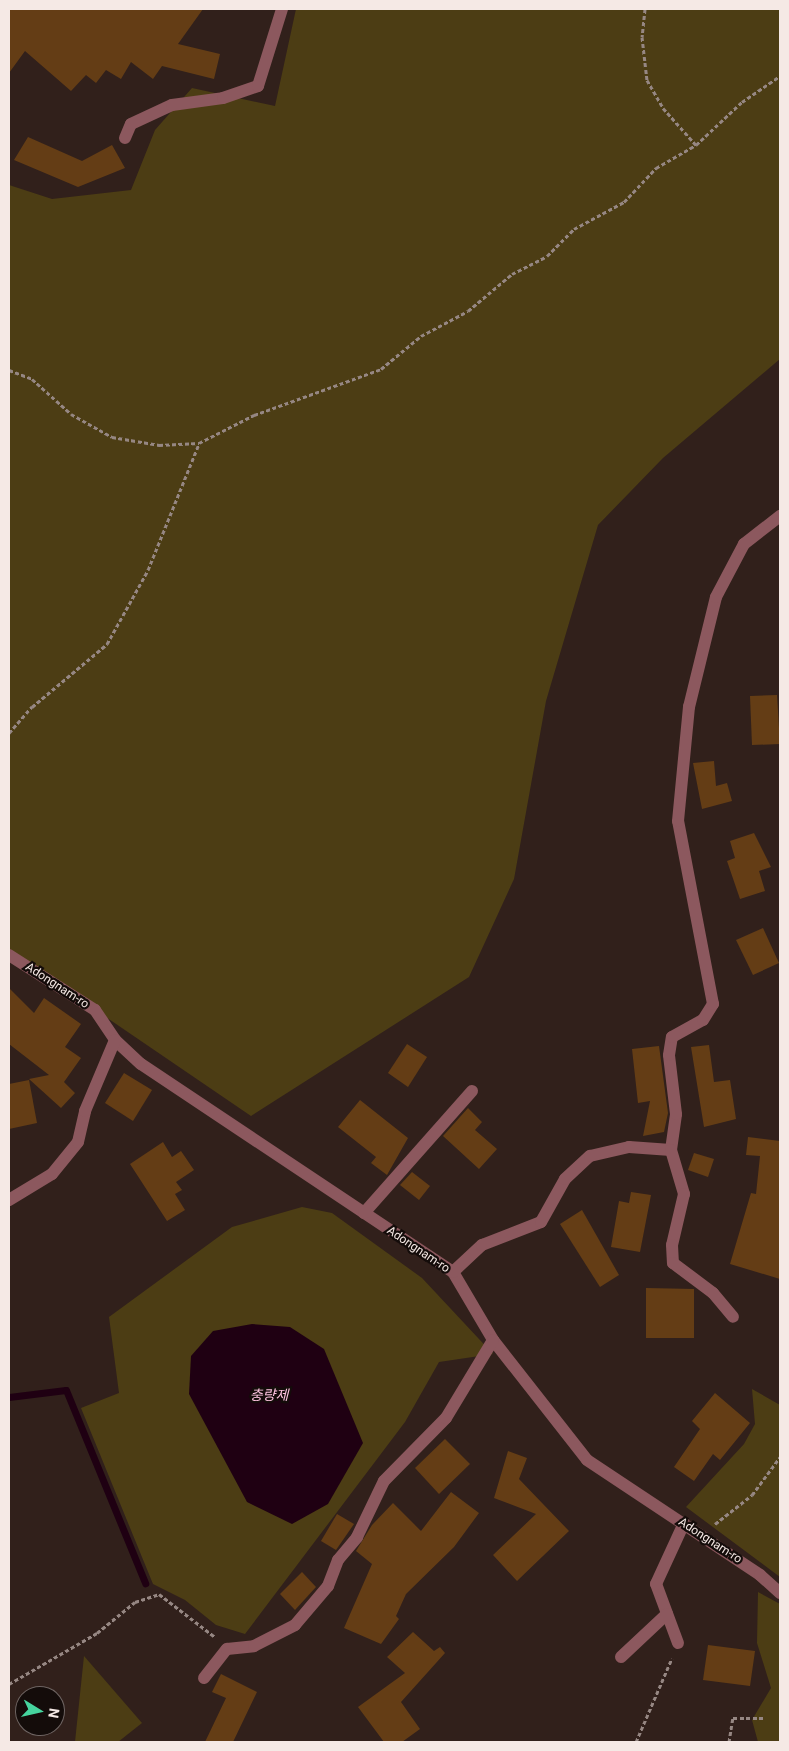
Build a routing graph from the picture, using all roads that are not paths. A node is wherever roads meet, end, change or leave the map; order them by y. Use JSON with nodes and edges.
{"nodes":[{"id":1,"x":282,"y":9,"type":"edge"},
{"id":2,"x":125,"y":138,"type":"dead end"},
{"id":3,"x":780,"y":516,"type":"edge"},
{"id":4,"x":9,"y":955,"type":"edge"},
{"id":5,"x":115,"y":1040,"type":"junction"},
{"id":6,"x":472,"y":1090,"type":"dead end"},
{"id":7,"x":671,"y":1150,"type":"junction"},
{"id":8,"x":9,"y":1200,"type":"edge"},
{"id":9,"x":364,"y":1213,"type":"junction"},
{"id":10,"x":453,"y":1272,"type":"junction"},
{"id":11,"x":733,"y":1317,"type":"dead end"},
{"id":12,"x":493,"y":1340,"type":"junction"},
{"id":13,"x":689,"y":1527,"type":"junction"},
{"id":14,"x":780,"y":1593,"type":"edge"},
{"id":15,"x":667,"y":1614,"type":"junction"},
{"id":16,"x":678,"y":1643,"type":"road end"},
{"id":17,"x":621,"y":1657,"type":"dead end"},
{"id":18,"x":204,"y":1678,"type":"dead end"}],
"edges":[{"from":1,"to":2,"type":"street"},
{"from":3,"to":7,"type":"street"},
{"from":4,"to":5,"type":"street","name":"Adongnam-ro"},
{"from":5,"to":8,"type":"street"},
{"from":5,"to":9,"type":"street","name":"Adongnam-ro"},
{"from":6,"to":9,"type":"street"},
{"from":7,"to":10,"type":"street"},
{"from":7,"to":11,"type":"street"},
{"from":9,"to":10,"type":"street","name":"Adongnam-ro"},
{"from":10,"to":12,"type":"street","name":"Adongnam-ro"},
{"from":12,"to":13,"type":"street","name":"Adongnam-ro"},
{"from":12,"to":18,"type":"street"},
{"from":13,"to":14,"type":"street","name":"Adongnam-ro"},
{"from":13,"to":15,"type":"street"},
{"from":15,"to":16,"type":"street"},
{"from":15,"to":17,"type":"street"}]}
